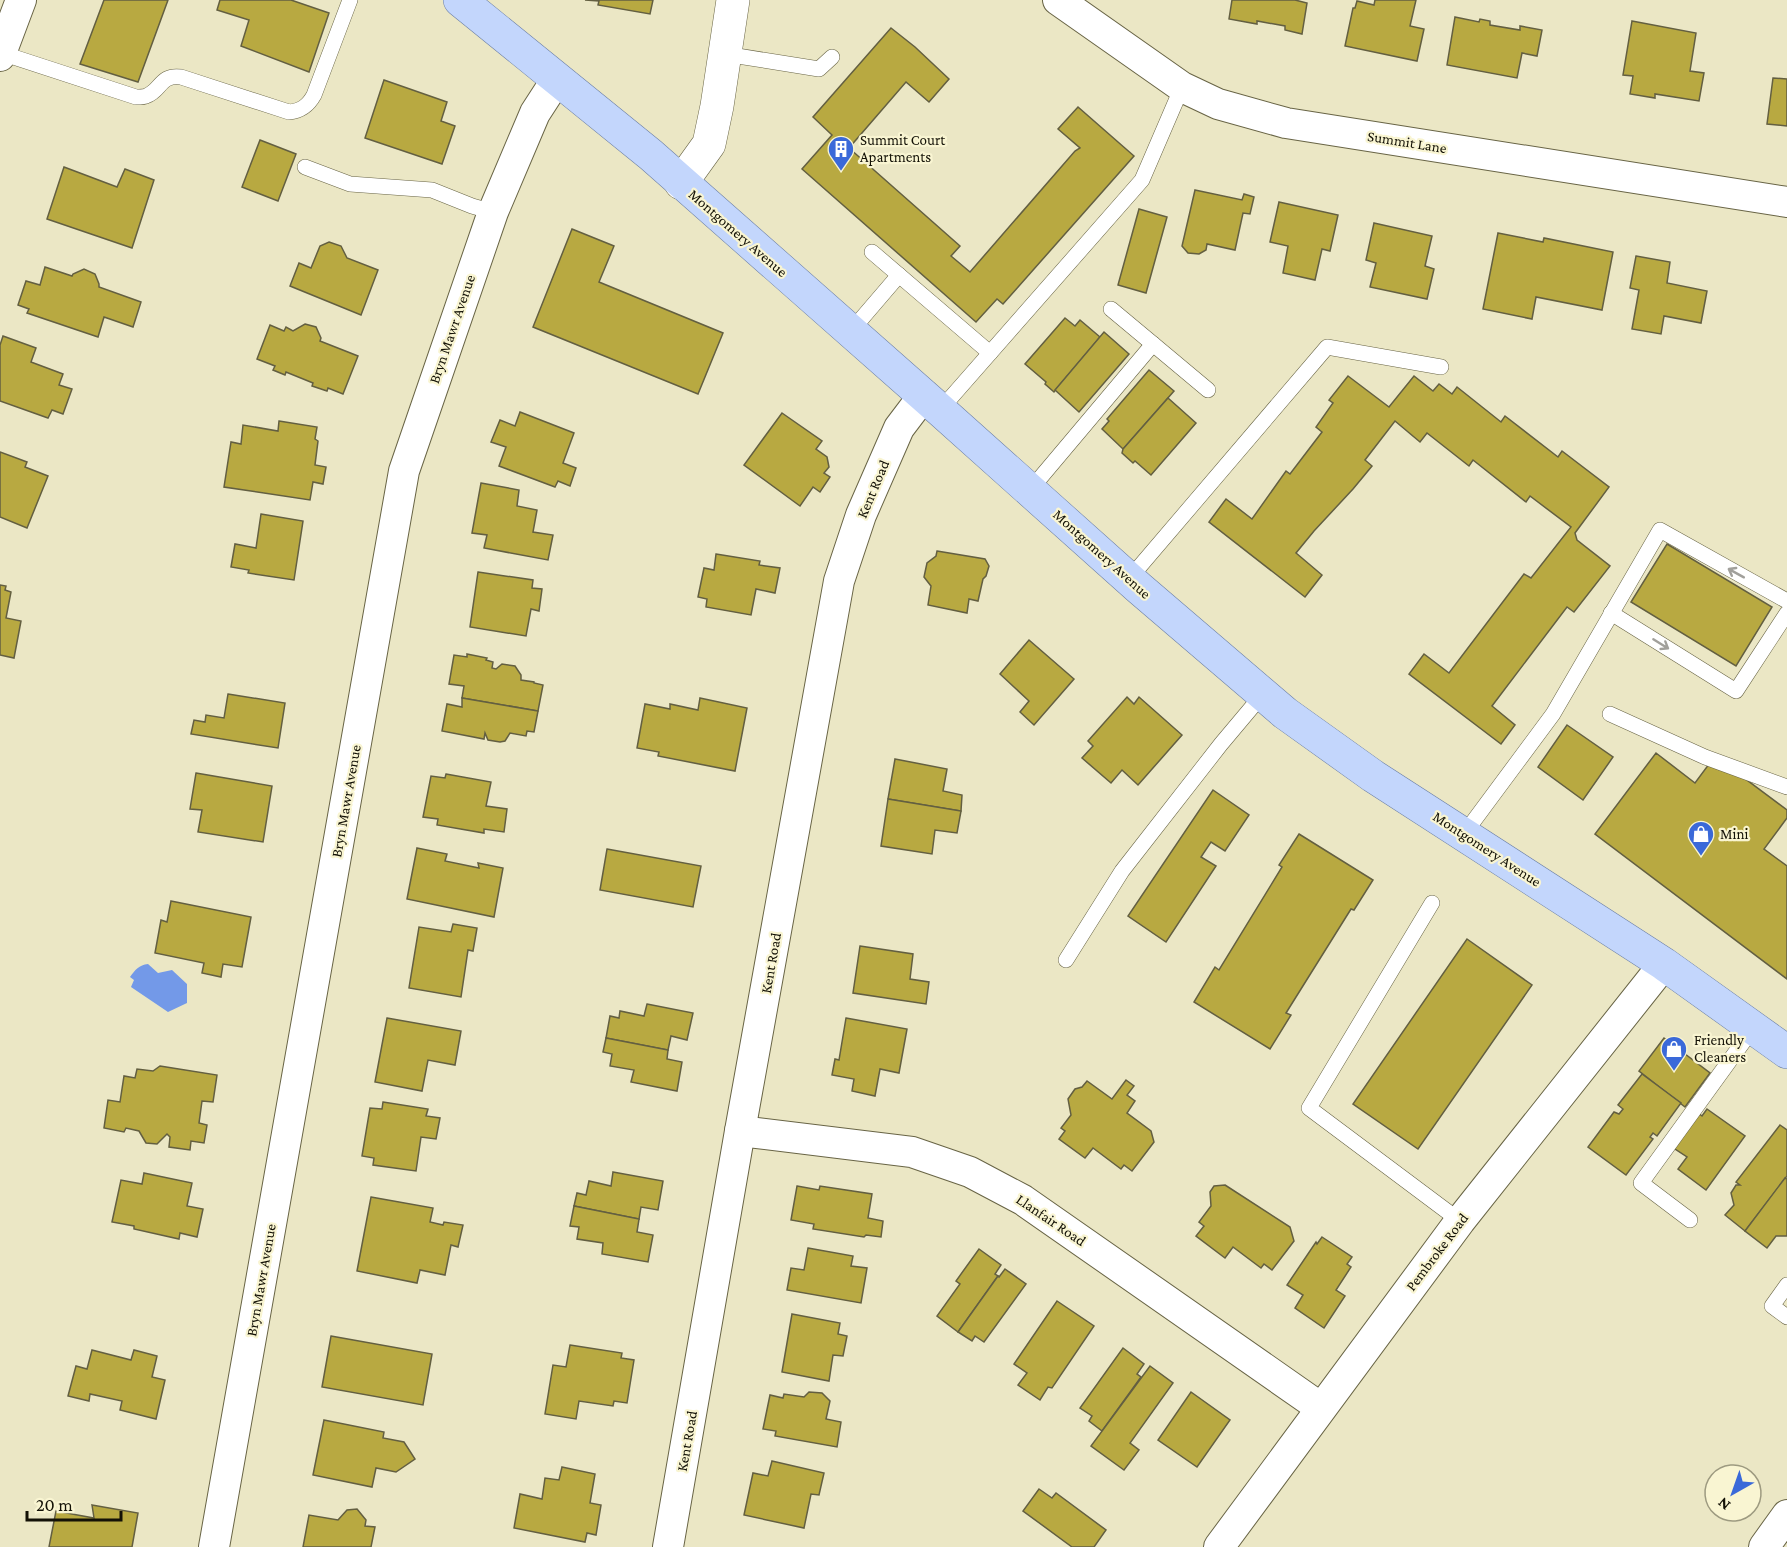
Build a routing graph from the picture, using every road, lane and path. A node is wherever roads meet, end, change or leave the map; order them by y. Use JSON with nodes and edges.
{"nodes":[{"id":1,"x":21,"y":0,"type":"edge"},
{"id":2,"x":350,"y":0,"type":"edge"},
{"id":3,"x":460,"y":0,"type":"edge"},
{"id":4,"x":733,"y":0,"type":"edge"},
{"id":5,"x":1058,"y":0,"type":"edge"},
{"id":6,"x":725,"y":54,"type":"junction"},
{"id":7,"x":1,"y":55,"type":"edge"},
{"id":8,"x":832,"y":57,"type":"dead end"},
{"id":9,"x":557,"y":79,"type":"junction"},
{"id":10,"x":1182,"y":87,"type":"junction"},
{"id":11,"x":305,"y":167,"type":"dead end"},
{"id":12,"x":681,"y":183,"type":"junction"},
{"id":13,"x":1787,"y":202,"type":"edge"},
{"id":14,"x":493,"y":212,"type":"junction"},
{"id":15,"x":872,"y":252,"type":"dead end"},
{"id":16,"x":899,"y":275,"type":"junction"},
{"id":17,"x":1111,"y":309,"type":"dead end"},
{"id":18,"x":851,"y":332,"type":"junction"},
{"id":19,"x":1154,"y":344,"type":"junction"},
{"id":20,"x":990,"y":353,"type":"junction"},
{"id":21,"x":1441,"y":367,"type":"dead end"},
{"id":22,"x":1208,"y":390,"type":"dead end"},
{"id":23,"x":932,"y":403,"type":"junction"},
{"id":24,"x":1030,"y":490,"type":"junction"},
{"id":25,"x":1129,"y":579,"type":"junction"},
{"id":26,"x":1787,"y":601,"type":"edge"},
{"id":27,"x":1611,"y":613,"type":"junction"},
{"id":28,"x":1787,"y":613,"type":"edge"},
{"id":29,"x":1263,"y":694,"type":"junction"},
{"id":30,"x":1610,"y":714,"type":"dead end"},
{"id":31,"x":1787,"y":787,"type":"edge"},
{"id":32,"x":1464,"y":834,"type":"junction"},
{"id":33,"x":1432,"y":903,"type":"dead end"},
{"id":34,"x":1066,"y":960,"type":"dead end"},
{"id":35,"x":1664,"y":963,"type":"junction"},
{"id":36,"x":1754,"y":1027,"type":"junction"},
{"id":37,"x":1787,"y":1052,"type":"edge"},
{"id":38,"x":740,"y":1131,"type":"junction"},
{"id":39,"x":1689,"y":1220,"type":"dead end"},
{"id":40,"x":1460,"y":1221,"type":"junction"},
{"id":41,"x":1787,"y":1285,"type":"edge"},
{"id":42,"x":1787,"y":1317,"type":"edge"},
{"id":43,"x":1321,"y":1408,"type":"junction"},
{"id":44,"x":1787,"y":1515,"type":"edge"},
{"id":45,"x":214,"y":1547,"type":"edge"},
{"id":46,"x":668,"y":1547,"type":"edge"},
{"id":47,"x":1219,"y":1547,"type":"edge"},
{"id":48,"x":1764,"y":1547,"type":"edge"}],
"edges":[{"from":1,"to":7,"type":"street"},
{"from":2,"to":7,"type":"lane"},
{"from":3,"to":9,"type":"main road","name":"Montgomery Avenue"},
{"from":4,"to":6,"type":"street"},
{"from":5,"to":10,"type":"street","name":"Summit Lane"},
{"from":6,"to":8,"type":"lane"},
{"from":6,"to":12,"type":"street"},
{"from":9,"to":12,"type":"main road","name":"Montgomery Avenue"},
{"from":9,"to":14,"type":"street","name":"Bryn Mawr Avenue"},
{"from":10,"to":13,"type":"street","name":"Summit Lane"},
{"from":10,"to":20,"type":"lane"},
{"from":11,"to":14,"type":"lane"},
{"from":12,"to":18,"type":"main road","name":"Montgomery Avenue"},
{"from":14,"to":45,"type":"street","name":"Bryn Mawr Avenue"},
{"from":15,"to":16,"type":"lane"},
{"from":16,"to":18,"type":"lane"},
{"from":16,"to":20,"type":"lane"},
{"from":17,"to":19,"type":"lane"},
{"from":18,"to":23,"type":"main road","name":"Montgomery Avenue"},
{"from":19,"to":22,"type":"lane"},
{"from":19,"to":24,"type":"lane"},
{"from":20,"to":23,"type":"lane"},
{"from":21,"to":25,"type":"lane"},
{"from":23,"to":24,"type":"main road","name":"Montgomery Avenue"},
{"from":23,"to":38,"type":"street","name":"Kent Road"},
{"from":24,"to":25,"type":"main road","name":"Montgomery Avenue"},
{"from":25,"to":29,"type":"main road","name":"Montgomery Avenue"},
{"from":26,"to":27,"type":"lane","one_way":true},
{"from":27,"to":28,"type":"lane","one_way":true},
{"from":27,"to":32,"type":"lane"},
{"from":29,"to":32,"type":"main road","name":"Montgomery Avenue"},
{"from":29,"to":34,"type":"lane"},
{"from":30,"to":31,"type":"lane"},
{"from":32,"to":35,"type":"main road","name":"Montgomery Avenue"},
{"from":33,"to":40,"type":"lane"},
{"from":35,"to":36,"type":"main road","name":"Montgomery Avenue"},
{"from":35,"to":40,"type":"street","name":"Pembroke Road"},
{"from":36,"to":37,"type":"main road","name":"Montgomery Avenue"},
{"from":36,"to":39,"type":"lane"},
{"from":38,"to":43,"type":"street","name":"Llanfair Road"},
{"from":38,"to":46,"type":"street","name":"Kent Road"},
{"from":40,"to":43,"type":"street","name":"Pembroke Road"},
{"from":41,"to":42,"type":"lane"},
{"from":43,"to":47,"type":"street","name":"Pembroke Road"},
{"from":44,"to":48,"type":"street"}]}
